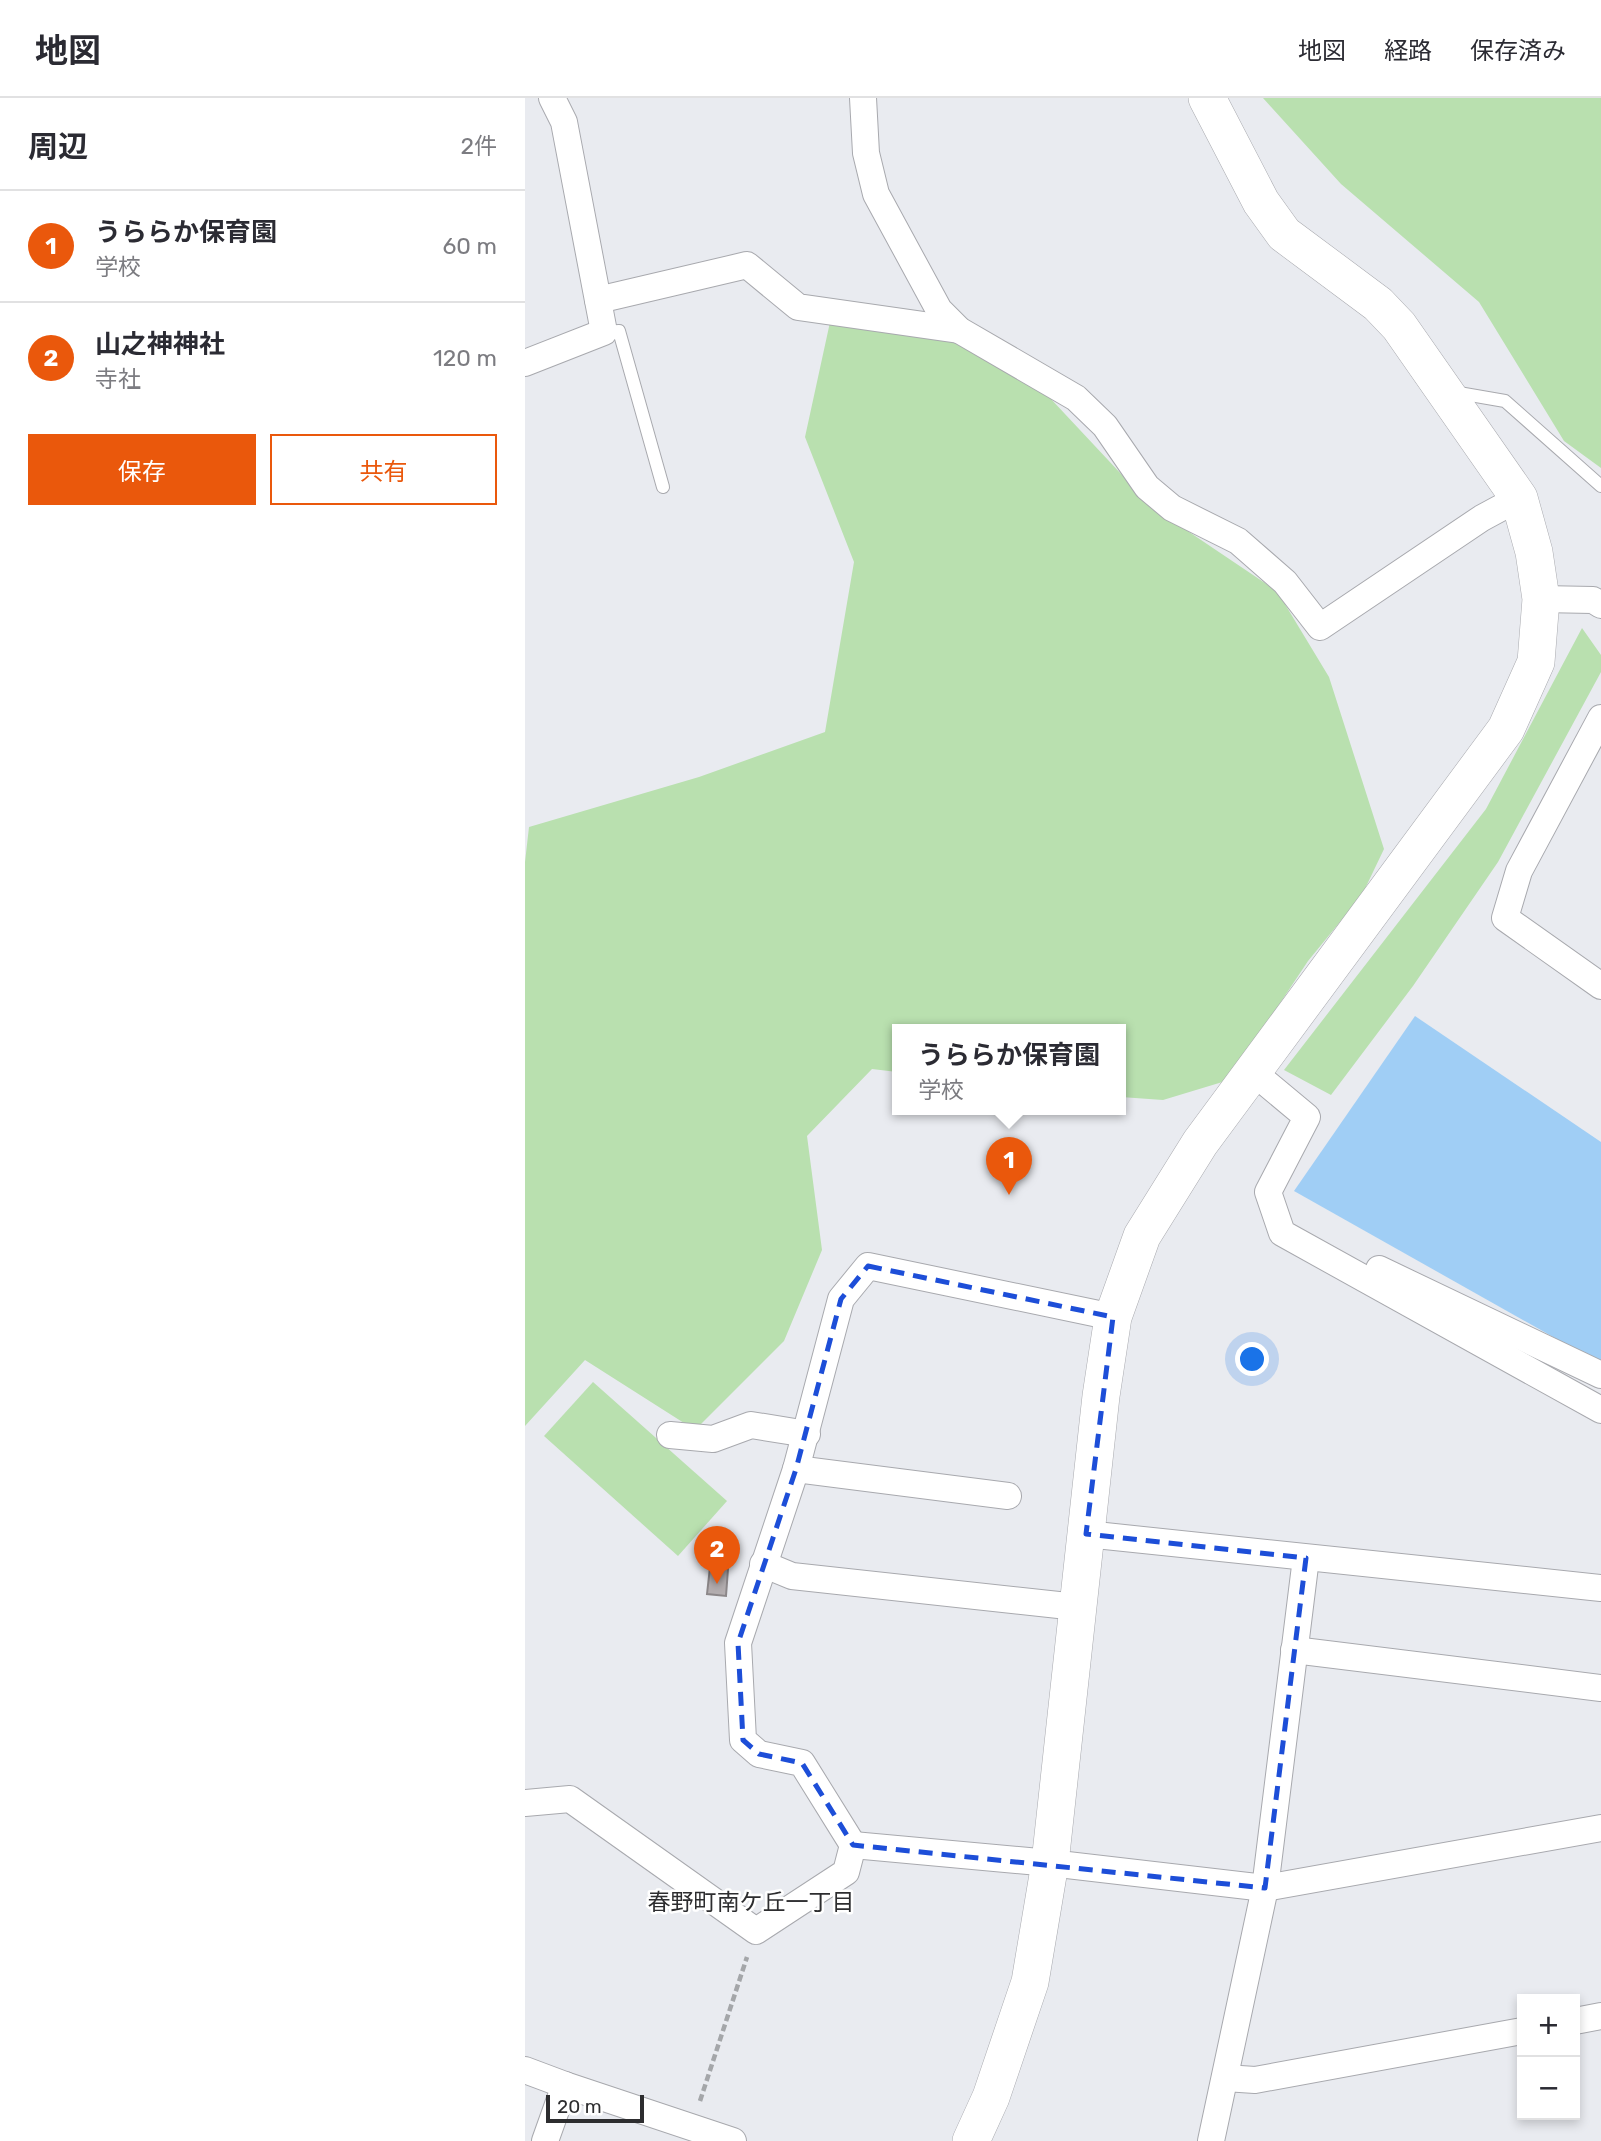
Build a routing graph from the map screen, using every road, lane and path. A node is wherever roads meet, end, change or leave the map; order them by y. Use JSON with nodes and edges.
{"nodes":[{"id":1,"x":552,"y":98,"type":"edge"},
{"id":2,"x":863,"y":98,"type":"edge"},
{"id":3,"x":1207,"y":98,"type":"edge"},
{"id":4,"x":598,"y":300,"type":"junction"},
{"id":5,"x":959,"y":330,"type":"junction"},
{"id":6,"x":604,"y":332,"type":"junction"},
{"id":7,"x":525,"y":363,"type":"edge"},
{"id":8,"x":1442,"y":390,"type":"junction"},
{"id":9,"x":1601,"y":486,"type":"edge"},
{"id":10,"x":663,"y":487,"type":"dead end"},
{"id":11,"x":1519,"y":499,"type":"junction"},
{"id":12,"x":1541,"y":599,"type":"junction"},
{"id":13,"x":1601,"y":605,"type":"edge"},
{"id":14,"x":1601,"y":718,"type":"edge"},
{"id":15,"x":1601,"y":986,"type":"edge"},
{"id":16,"x":1253,"y":1072,"type":"junction"},
{"id":17,"x":1314,"y":1251,"type":"junction"},
{"id":18,"x":1113,"y":1317,"type":"junction"},
{"id":19,"x":1601,"y":1375,"type":"edge"},
{"id":20,"x":1601,"y":1410,"type":"edge"},
{"id":21,"x":807,"y":1434,"type":"junction"},
{"id":22,"x":670,"y":1435,"type":"dead end"},
{"id":23,"x":796,"y":1469,"type":"junction"},
{"id":24,"x":1008,"y":1496,"type":"dead end"},
{"id":25,"x":1086,"y":1534,"type":"junction"},
{"id":26,"x":1305,"y":1558,"type":"junction"},
{"id":27,"x":763,"y":1564,"type":"junction"},
{"id":28,"x":1601,"y":1588,"type":"edge"},
{"id":29,"x":1077,"y":1607,"type":"junction"},
{"id":30,"x":1294,"y":1650,"type":"junction"},
{"id":31,"x":1601,"y":1688,"type":"edge"},
{"id":32,"x":525,"y":1803,"type":"edge"},
{"id":33,"x":1601,"y":1828,"type":"edge"},
{"id":34,"x":853,"y":1845,"type":"junction"},
{"id":35,"x":1050,"y":1863,"type":"junction"},
{"id":36,"x":1265,"y":1888,"type":"junction"},
{"id":37,"x":756,"y":1931,"type":"junction"},
{"id":38,"x":1601,"y":2016,"type":"edge"},
{"id":39,"x":1580,"y":2020,"type":"edge"},
{"id":40,"x":1517,"y":2032,"type":"edge"},
{"id":41,"x":525,"y":2070,"type":"edge"},
{"id":42,"x":1225,"y":2078,"type":"junction"},
{"id":43,"x":565,"y":2085,"type":"junction"},
{"id":44,"x":692,"y":2126,"type":"junction"},
{"id":45,"x":545,"y":2141,"type":"edge"},
{"id":46,"x":733,"y":2141,"type":"edge"},
{"id":47,"x":971,"y":2141,"type":"edge"},
{"id":48,"x":1210,"y":2141,"type":"edge"}],
"edges":[{"from":1,"to":4,"type":"street"},
{"from":2,"to":5,"type":"street"},
{"from":3,"to":8,"type":"street"},
{"from":4,"to":5,"type":"street"},
{"from":4,"to":6,"type":"street"},
{"from":5,"to":11,"type":"street"},
{"from":6,"to":7,"type":"street"},
{"from":6,"to":10,"type":"lane"},
{"from":8,"to":9,"type":"lane"},
{"from":8,"to":11,"type":"street"},
{"from":11,"to":12,"type":"street"},
{"from":12,"to":13,"type":"street"},
{"from":12,"to":16,"type":"street"},
{"from":14,"to":15,"type":"street"},
{"from":16,"to":17,"type":"street"},
{"from":16,"to":18,"type":"street"},
{"from":17,"to":19,"type":"street"},
{"from":17,"to":20,"type":"street"},
{"from":18,"to":21,"type":"street"},
{"from":18,"to":25,"type":"street"},
{"from":21,"to":22,"type":"street"},
{"from":21,"to":23,"type":"street"},
{"from":23,"to":24,"type":"street"},
{"from":23,"to":27,"type":"street"},
{"from":25,"to":26,"type":"street"},
{"from":25,"to":29,"type":"street"},
{"from":26,"to":28,"type":"street"},
{"from":26,"to":30,"type":"street"},
{"from":27,"to":29,"type":"street"},
{"from":27,"to":34,"type":"street"},
{"from":29,"to":35,"type":"street"},
{"from":30,"to":31,"type":"street"},
{"from":30,"to":36,"type":"street"},
{"from":32,"to":37,"type":"street"},
{"from":33,"to":36,"type":"street"},
{"from":34,"to":35,"type":"street"},
{"from":34,"to":37,"type":"street"},
{"from":35,"to":36,"type":"street"},
{"from":35,"to":47,"type":"street"},
{"from":36,"to":42,"type":"street"},
{"from":37,"to":44,"type":"path"},
{"from":38,"to":39,"type":"street"},
{"from":40,"to":42,"type":"street"},
{"from":41,"to":43,"type":"street"},
{"from":42,"to":48,"type":"street"},
{"from":43,"to":44,"type":"street"},
{"from":43,"to":45,"type":"street"},
{"from":44,"to":46,"type":"street"}]}
